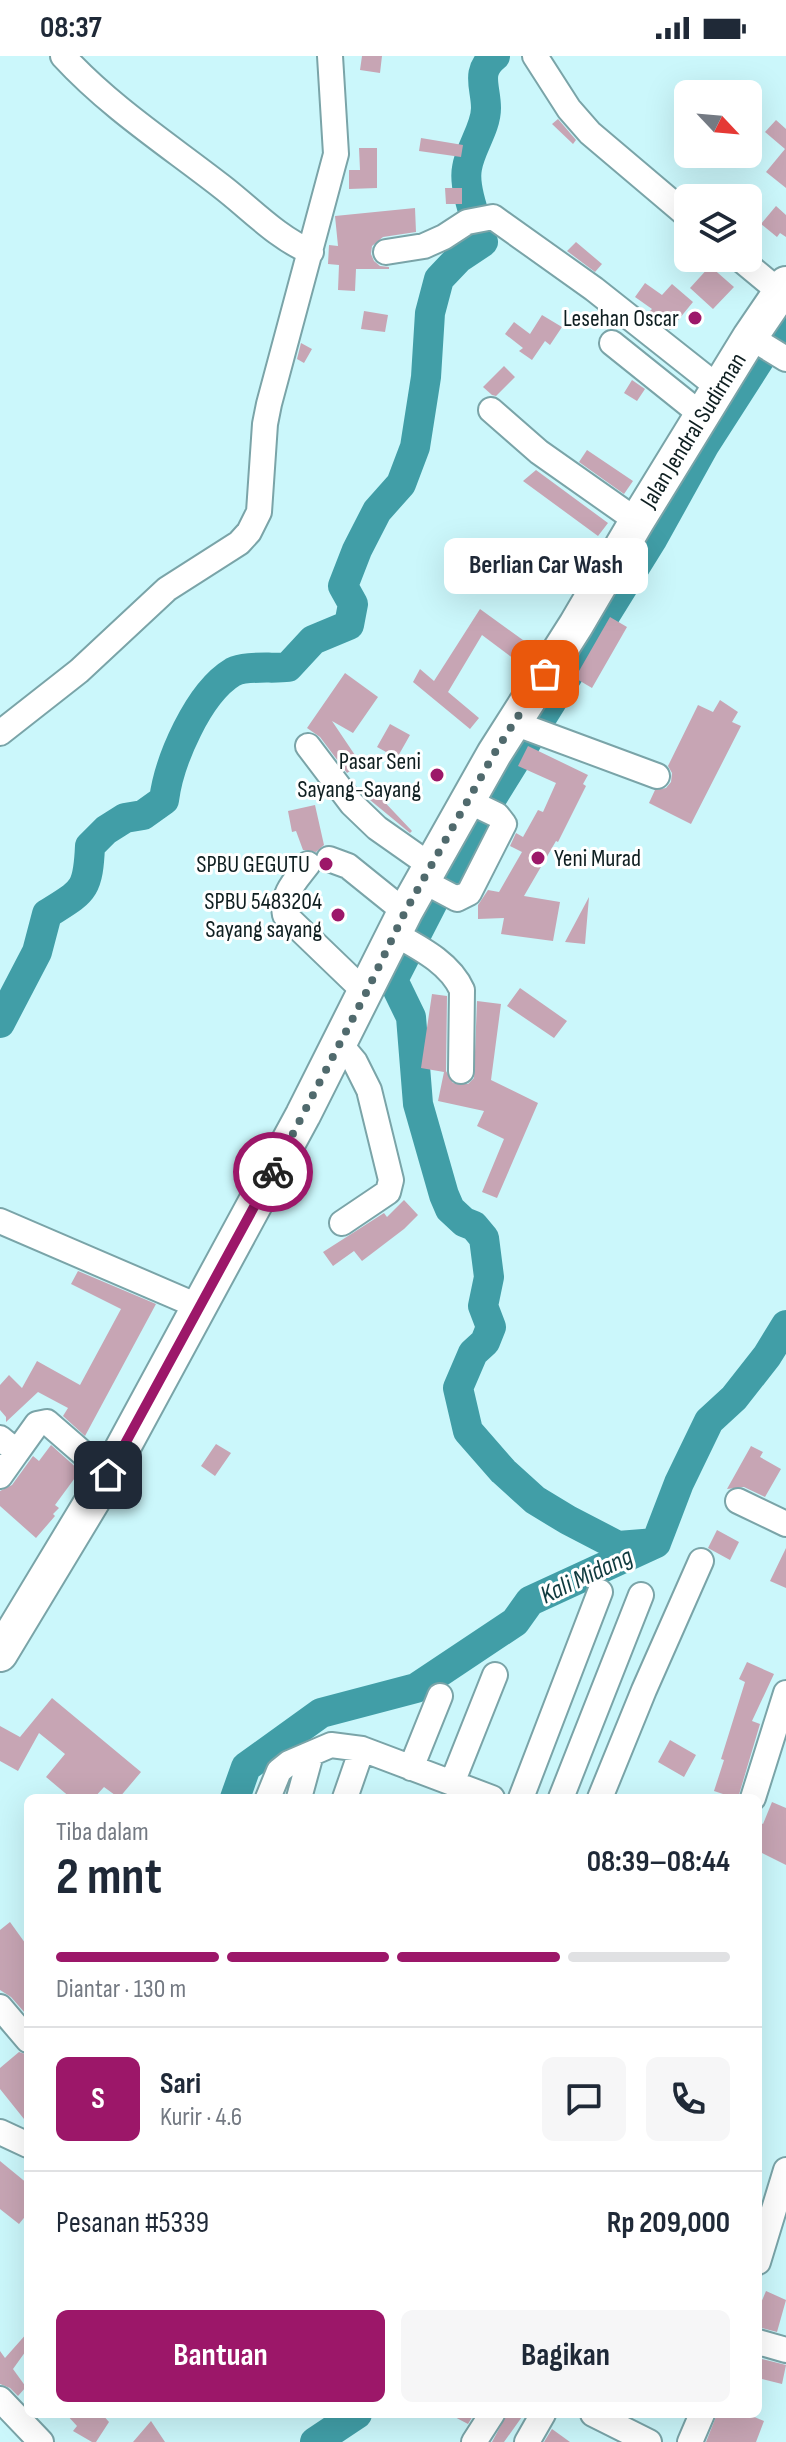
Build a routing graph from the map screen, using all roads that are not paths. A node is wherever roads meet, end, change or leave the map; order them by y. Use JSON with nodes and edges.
{"nodes":[{"id":1,"x":63,"y":56,"type":"edge"},
{"id":2,"x":330,"y":56,"type":"edge"},
{"id":3,"x":535,"y":56,"type":"edge"},
{"id":4,"x":674,"y":204,"type":"edge"},
{"id":5,"x":311,"y":252,"type":"junction"},
{"id":6,"x":386,"y":252,"type":"dead end"},
{"id":7,"x":760,"y":272,"type":"edge"},
{"id":8,"x":783,"y":288,"type":"edge"},
{"id":9,"x":612,"y":343,"type":"dead end"},
{"id":10,"x":769,"y":348,"type":"edge"},
{"id":11,"x":711,"y":402,"type":"junction"},
{"id":12,"x":491,"y":410,"type":"dead end"},
{"id":13,"x":637,"y":521,"type":"junction"},
{"id":14,"x":529,"y":728,"type":"junction"},
{"id":15,"x":0,"y":733,"type":"edge"},
{"id":16,"x":308,"y":746,"type":"dead end"},
{"id":17,"x":657,"y":776,"type":"dead end"},
{"id":18,"x":482,"y":807,"type":"junction"},
{"id":19,"x":436,"y":883,"type":"junction"},
{"id":20,"x":407,"y":934,"type":"junction"},
{"id":21,"x":366,"y":993,"type":"junction"},
{"id":22,"x":340,"y":1044,"type":"junction"},
{"id":23,"x":461,"y":1071,"type":"dead end"},
{"id":24,"x":0,"y":1221,"type":"edge"},
{"id":25,"x":342,"y":1223,"type":"dead end"},
{"id":26,"x":200,"y":1307,"type":"junction"},
{"id":27,"x":8,"y":1445,"type":"edge"},
{"id":28,"x":108,"y":1475,"type":"junction"},
{"id":29,"x":0,"y":1476,"type":"edge"},
{"id":30,"x":738,"y":1501,"type":"dead end"},
{"id":31,"x":786,"y":1524,"type":"edge"},
{"id":32,"x":701,"y":1561,"type":"dead end"},
{"id":33,"x":600,"y":1592,"type":"dead end"},
{"id":34,"x":641,"y":1595,"type":"dead end"},
{"id":35,"x":0,"y":1654,"type":"edge"},
{"id":36,"x":495,"y":1675,"type":"dead end"},
{"id":37,"x":786,"y":1693,"type":"edge"},
{"id":38,"x":440,"y":1696,"type":"dead end"},
{"id":39,"x":362,"y":1749,"type":"junction"},
{"id":40,"x":311,"y":1754,"type":"junction"},
{"id":41,"x":411,"y":1768,"type":"junction"},
{"id":42,"x":452,"y":1783,"type":"junction"},
{"id":43,"x":270,"y":1794,"type":"edge"},
{"id":44,"x":300,"y":1794,"type":"edge"},
{"id":45,"x":346,"y":1794,"type":"edge"},
{"id":46,"x":481,"y":1794,"type":"edge"},
{"id":47,"x":523,"y":1794,"type":"edge"},
{"id":48,"x":563,"y":1794,"type":"edge"},
{"id":49,"x":602,"y":1794,"type":"edge"},
{"id":50,"x":754,"y":1794,"type":"edge"},
{"id":51,"x":0,"y":2007,"type":"edge"},
{"id":52,"x":24,"y":2035,"type":"edge"},
{"id":53,"x":786,"y":2170,"type":"edge"},
{"id":54,"x":762,"y":2249,"type":"edge"},
{"id":55,"x":762,"y":2343,"type":"edge"},
{"id":56,"x":786,"y":2350,"type":"edge"},
{"id":57,"x":0,"y":2399,"type":"edge"},
{"id":58,"x":24,"y":2416,"type":"edge"},
{"id":59,"x":489,"y":2418,"type":"edge"},
{"id":60,"x":541,"y":2418,"type":"edge"},
{"id":61,"x":601,"y":2418,"type":"edge"},
{"id":62,"x":700,"y":2418,"type":"edge"},
{"id":63,"x":28,"y":2419,"type":"edge"},
{"id":64,"x":41,"y":2442,"type":"edge"},
{"id":65,"x":474,"y":2442,"type":"edge"},
{"id":66,"x":527,"y":2442,"type":"edge"},
{"id":67,"x":649,"y":2442,"type":"edge"},
{"id":68,"x":690,"y":2442,"type":"edge"}],
"edges":[{"from":1,"to":5,"type":"street"},
{"from":2,"to":5,"type":"street"},
{"from":3,"to":4,"type":"street"},
{"from":5,"to":15,"type":"street"},
{"from":6,"to":11,"type":"street"},
{"from":7,"to":8,"type":"street"},
{"from":8,"to":10,"type":"highway","name":"Jalan Jendral Sudirman"},
{"from":9,"to":11,"type":"street"},
{"from":10,"to":11,"type":"highway","name":"Jalan Jendral Sudirman"},
{"from":11,"to":13,"type":"highway","name":"Jalan Jendral Sudirman"},
{"from":12,"to":13,"type":"street"},
{"from":13,"to":14,"type":"highway","name":"Jalan Jendral Sudirman"},
{"from":14,"to":17,"type":"street"},
{"from":14,"to":18,"type":"highway","name":"Jalan Jendral Sudirman"},
{"from":16,"to":19,"type":"street"},
{"from":18,"to":19,"type":"highway","name":"Jalan Jendral Sudirman"},
{"from":18,"to":19,"type":"street"},
{"from":19,"to":20,"type":"highway","name":"Jalan Jendral Sudirman"},
{"from":20,"to":21,"type":"highway","name":"Jalan Jendral Sudirman"},
{"from":20,"to":21,"type":"street"},
{"from":20,"to":23,"type":"street"},
{"from":21,"to":22,"type":"highway","name":"Jalan Jendral Sudirman"},
{"from":22,"to":25,"type":"street"},
{"from":22,"to":26,"type":"highway","name":"Jalan Jendral Sudirman"},
{"from":24,"to":26,"type":"street"},
{"from":26,"to":28,"type":"highway","name":"Jalan Jendral Sudirman"},
{"from":27,"to":28,"type":"street"},
{"from":27,"to":29,"type":"street"},
{"from":28,"to":35,"type":"highway","name":"Jalan Jendral Sudirman"},
{"from":30,"to":31,"type":"street"},
{"from":32,"to":49,"type":"street"},
{"from":33,"to":47,"type":"street"},
{"from":34,"to":48,"type":"street"},
{"from":36,"to":42,"type":"street"},
{"from":37,"to":50,"type":"street"},
{"from":38,"to":41,"type":"street"},
{"from":39,"to":40,"type":"street"},
{"from":39,"to":41,"type":"street"},
{"from":39,"to":45,"type":"street"},
{"from":40,"to":43,"type":"street"},
{"from":40,"to":44,"type":"street"},
{"from":41,"to":42,"type":"street"},
{"from":42,"to":46,"type":"street"},
{"from":51,"to":52,"type":"street"},
{"from":53,"to":54,"type":"street"},
{"from":55,"to":56,"type":"street"},
{"from":57,"to":58,"type":"street"},
{"from":59,"to":65,"type":"street"},
{"from":60,"to":66,"type":"street"},
{"from":61,"to":67,"type":"street"},
{"from":62,"to":68,"type":"street"},
{"from":63,"to":64,"type":"street"}]}
